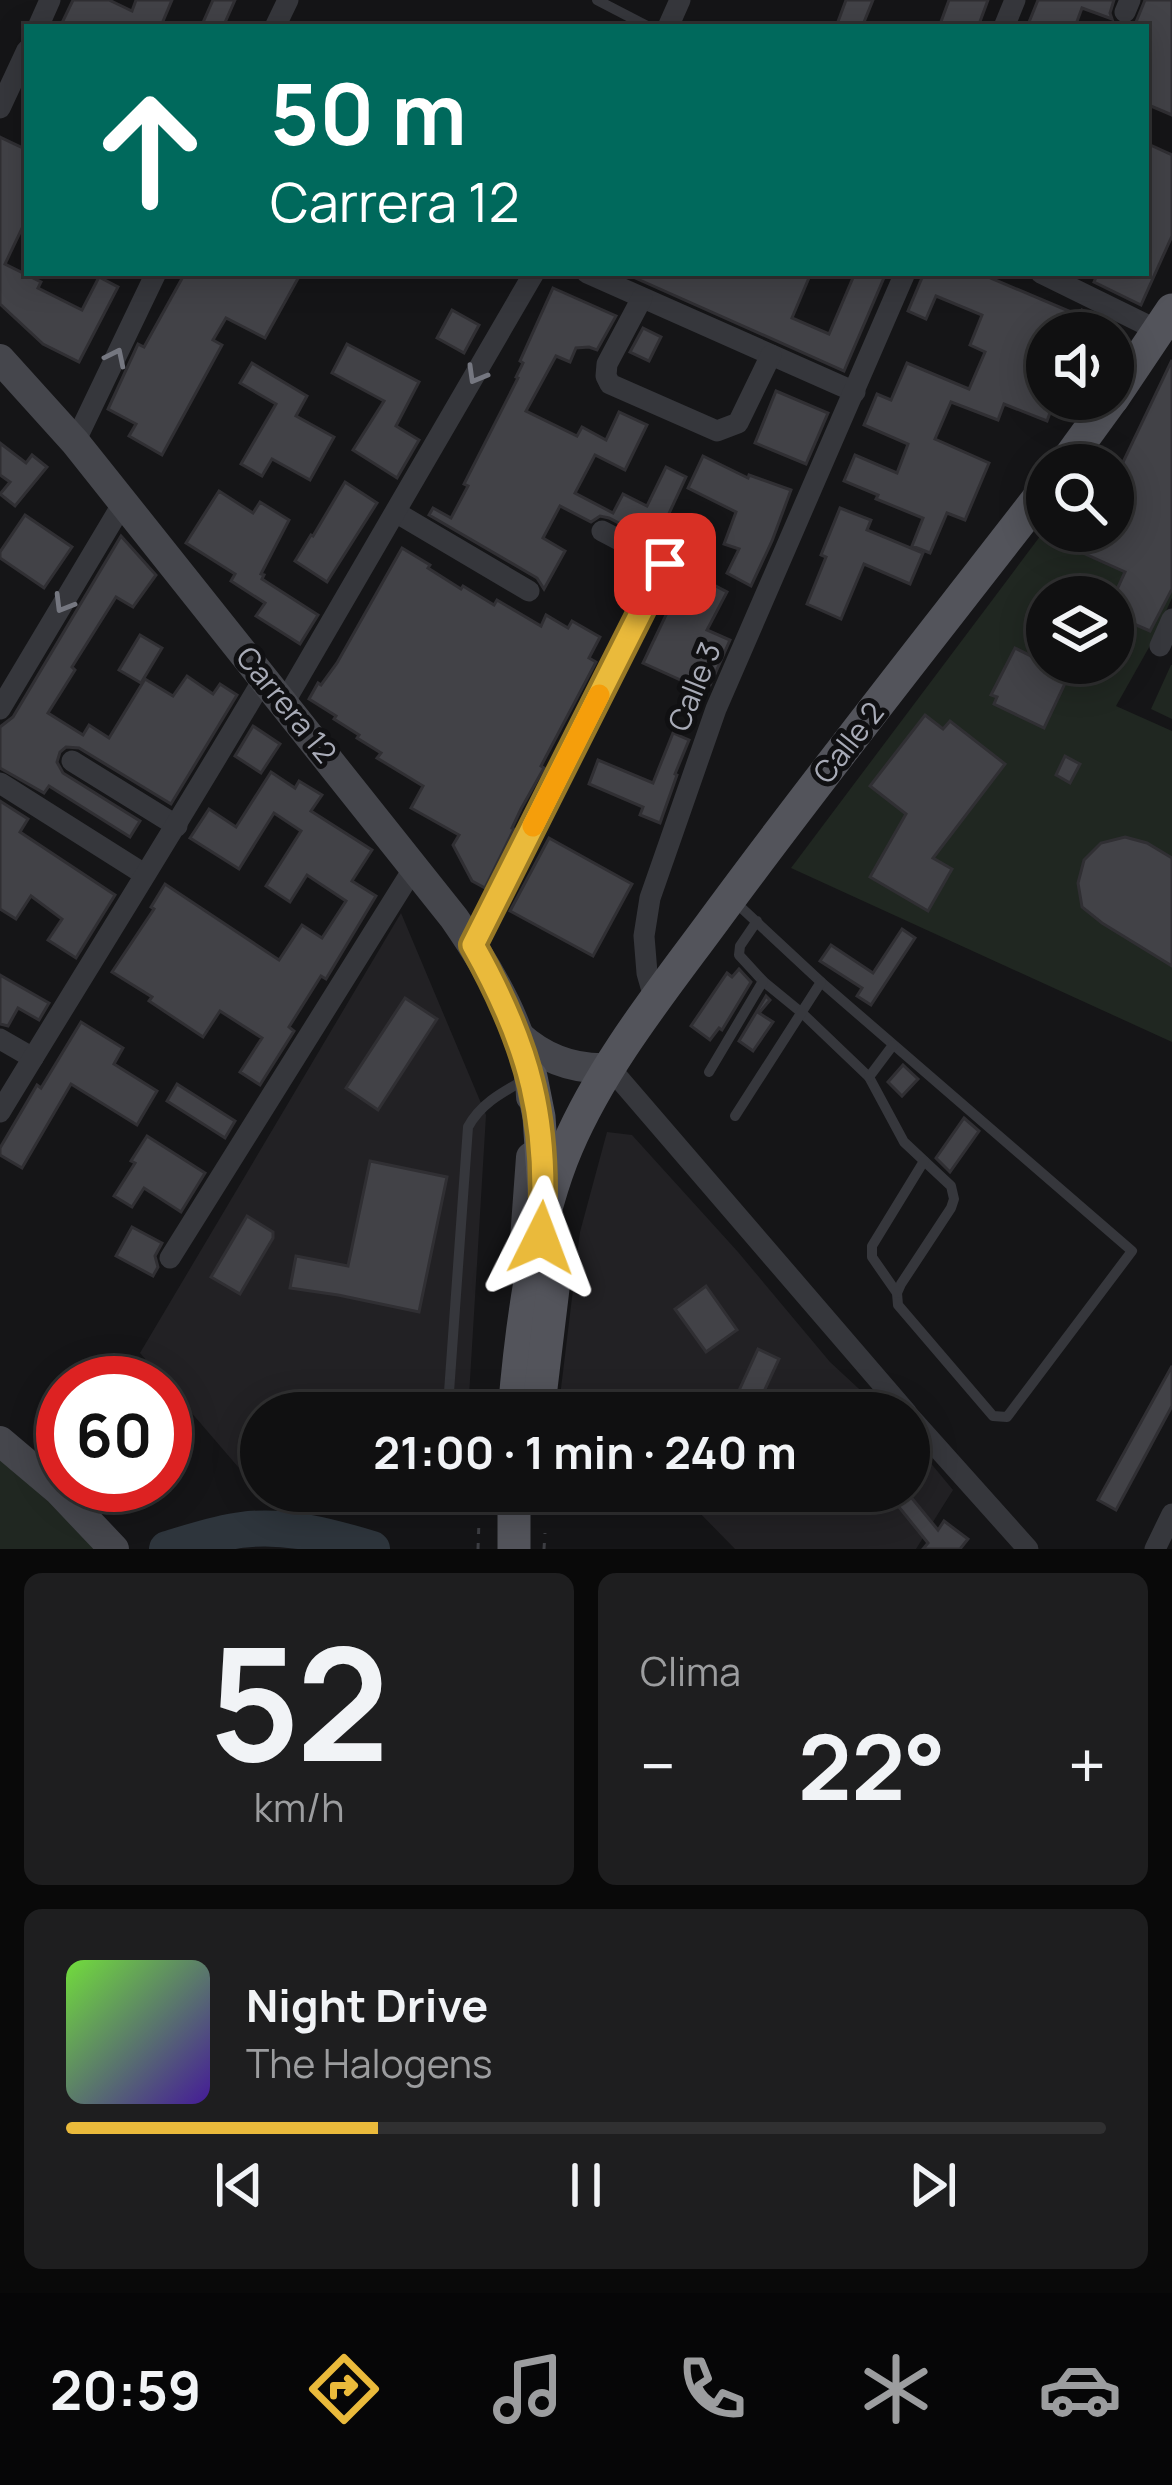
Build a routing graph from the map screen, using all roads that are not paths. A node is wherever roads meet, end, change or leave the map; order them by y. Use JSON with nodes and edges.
{"nodes":[{"id":1,"x":597,"y":0,"type":"edge"},
{"id":2,"x":643,"y":24,"type":"edge"},
{"id":3,"x":24,"y":56,"type":"edge"},
{"id":4,"x":0,"y":107,"type":"edge"},
{"id":5,"x":155,"y":276,"type":"edge"},
{"id":6,"x":532,"y":276,"type":"edge"},
{"id":7,"x":593,"y":276,"type":"edge"},
{"id":8,"x":904,"y":276,"type":"edge"},
{"id":9,"x":1075,"y":281,"type":"edge"},
{"id":10,"x":642,"y":298,"type":"junction"},
{"id":11,"x":1166,"y":320,"type":"edge"},
{"id":12,"x":771,"y":355,"type":"junction"},
{"id":13,"x":2,"y":367,"type":"edge"},
{"id":14,"x":1134,"y":367,"type":"edge"},
{"id":15,"x":855,"y":392,"type":"junction"},
{"id":16,"x":75,"y":442,"type":"junction"},
{"id":17,"x":123,"y":503,"type":"junction"},
{"id":18,"x":397,"y":513,"type":"junction"},
{"id":19,"x":1026,"y":514,"type":"edge"},
{"id":20,"x":602,"y":531,"type":"dead end"},
{"id":21,"x":529,"y":591,"type":"dead end"},
{"id":22,"x":1172,"y":619,"type":"edge"},
{"id":23,"x":1160,"y":646,"type":"dead end"},
{"id":24,"x":264,"y":678,"type":"junction"},
{"id":25,"x":284,"y":703,"type":"junction"},
{"id":26,"x":0,"y":709,"type":"edge"},
{"id":27,"x":72,"y":761,"type":"dead end"},
{"id":28,"x":0,"y":783,"type":"edge"},
{"id":29,"x":177,"y":826,"type":"junction"},
{"id":30,"x":415,"y":866,"type":"junction"},
{"id":31,"x":144,"y":874,"type":"junction"},
{"id":32,"x":730,"y":898,"type":"junction"},
{"id":33,"x":757,"y":921,"type":"junction"},
{"id":34,"x":473,"y":945,"type":"junction"},
{"id":35,"x":763,"y":981,"type":"junction"},
{"id":36,"x":820,"y":982,"type":"junction"},
{"id":37,"x":655,"y":1001,"type":"junction"},
{"id":38,"x":802,"y":1013,"type":"junction"},
{"id":39,"x":518,"y":1035,"type":"junction"},
{"id":40,"x":0,"y":1040,"type":"edge"},
{"id":41,"x":893,"y":1045,"type":"junction"},
{"id":42,"x":33,"y":1058,"type":"junction"},
{"id":43,"x":610,"y":1068,"type":"junction"},
{"id":44,"x":709,"y":1072,"type":"dead end"},
{"id":45,"x":531,"y":1077,"type":"junction"},
{"id":46,"x":869,"y":1077,"type":"junction"},
{"id":47,"x":0,"y":1112,"type":"edge"},
{"id":48,"x":735,"y":1116,"type":"dead end"},
{"id":49,"x":924,"y":1161,"type":"junction"},
{"id":50,"x":541,"y":1238,"type":"junction"},
{"id":51,"x":170,"y":1258,"type":"dead end"},
{"id":52,"x":897,"y":1293,"type":"junction"},
{"id":53,"x":449,"y":1392,"type":"edge"},
{"id":54,"x":506,"y":1392,"type":"edge"},
{"id":55,"x":531,"y":1392,"type":"edge"},
{"id":56,"x":533,"y":1392,"type":"edge"},
{"id":57,"x":889,"y":1392,"type":"edge"},
{"id":58,"x":930,"y":1439,"type":"edge"},
{"id":59,"x":0,"y":1441,"type":"edge"},
{"id":60,"x":1172,"y":1514,"type":"edge"},
{"id":61,"x":109,"y":1544,"type":"edge"},
{"id":62,"x":1028,"y":1549,"type":"edge"},
{"id":63,"x":1155,"y":1549,"type":"edge"}],
"edges":[{"from":1,"to":2,"type":"lane"},
{"from":3,"to":4,"type":"street"},
{"from":16,"to":5,"type":"street","one_way":true},
{"from":6,"to":18,"type":"street","one_way":true},
{"from":7,"to":10,"type":"street"},
{"from":8,"to":15,"type":"street","name":"Calle 3"},
{"from":9,"to":11,"type":"street"},
{"from":10,"to":12,"type":"street"},
{"from":10,"to":12,"type":"street"},
{"from":11,"to":14,"type":"main road"},
{"from":12,"to":15,"type":"street"},
{"from":13,"to":16,"type":"main road","name":"Carrera 12"},
{"from":15,"to":37,"type":"street","name":"Calle 3"},
{"from":16,"to":17,"type":"main road","name":"Carrera 12"},
{"from":17,"to":24,"type":"main road","name":"Carrera 12"},
{"from":17,"to":26,"type":"street","one_way":true},
{"from":18,"to":21,"type":"street"},
{"from":18,"to":25,"type":"street"},
{"from":19,"to":32,"type":"main road","name":"Calle 2"},
{"from":20,"to":34,"type":"street"},
{"from":22,"to":23,"type":"street"},
{"from":24,"to":25,"type":"main road","name":"Carrera 12"},
{"from":24,"to":29,"type":"street"},
{"from":25,"to":30,"type":"main road","name":"Carrera 12"},
{"from":27,"to":29,"type":"street"},
{"from":28,"to":31,"type":"street"},
{"from":29,"to":31,"type":"street"},
{"from":30,"to":34,"type":"main road","name":"Carrera 12"},
{"from":30,"to":51,"type":"street"},
{"from":31,"to":42,"type":"street"},
{"from":32,"to":33,"type":"lane"},
{"from":32,"to":37,"type":"main road","name":"Calle 2"},
{"from":33,"to":35,"type":"lane"},
{"from":33,"to":36,"type":"lane"},
{"from":34,"to":39,"type":"main road","name":"Carrera 12"},
{"from":35,"to":38,"type":"lane"},
{"from":35,"to":44,"type":"lane"},
{"from":36,"to":38,"type":"lane"},
{"from":36,"to":41,"type":"lane"},
{"from":37,"to":43,"type":"main road","name":"Calle 2"},
{"from":38,"to":46,"type":"lane"},
{"from":38,"to":48,"type":"lane"},
{"from":39,"to":43,"type":"main road"},
{"from":39,"to":45,"type":"main road","name":"Carrera 12"},
{"from":40,"to":42,"type":"street"},
{"from":41,"to":46,"type":"lane"},
{"from":41,"to":52,"type":"lane"},
{"from":42,"to":47,"type":"street"},
{"from":43,"to":50,"type":"main road"},
{"from":43,"to":56,"type":"main road"},
{"from":43,"to":57,"type":"street"},
{"from":45,"to":50,"type":"main road"},
{"from":45,"to":53,"type":"lane"},
{"from":45,"to":54,"type":"main road","name":"Carrera 12"},
{"from":46,"to":49,"type":"lane"},
{"from":49,"to":52,"type":"lane"},
{"from":49,"to":52,"type":"lane"},
{"from":50,"to":55,"type":"main road"},
{"from":58,"to":62,"type":"street"},
{"from":59,"to":61,"type":"main road"},
{"from":60,"to":63,"type":"street"}]}
